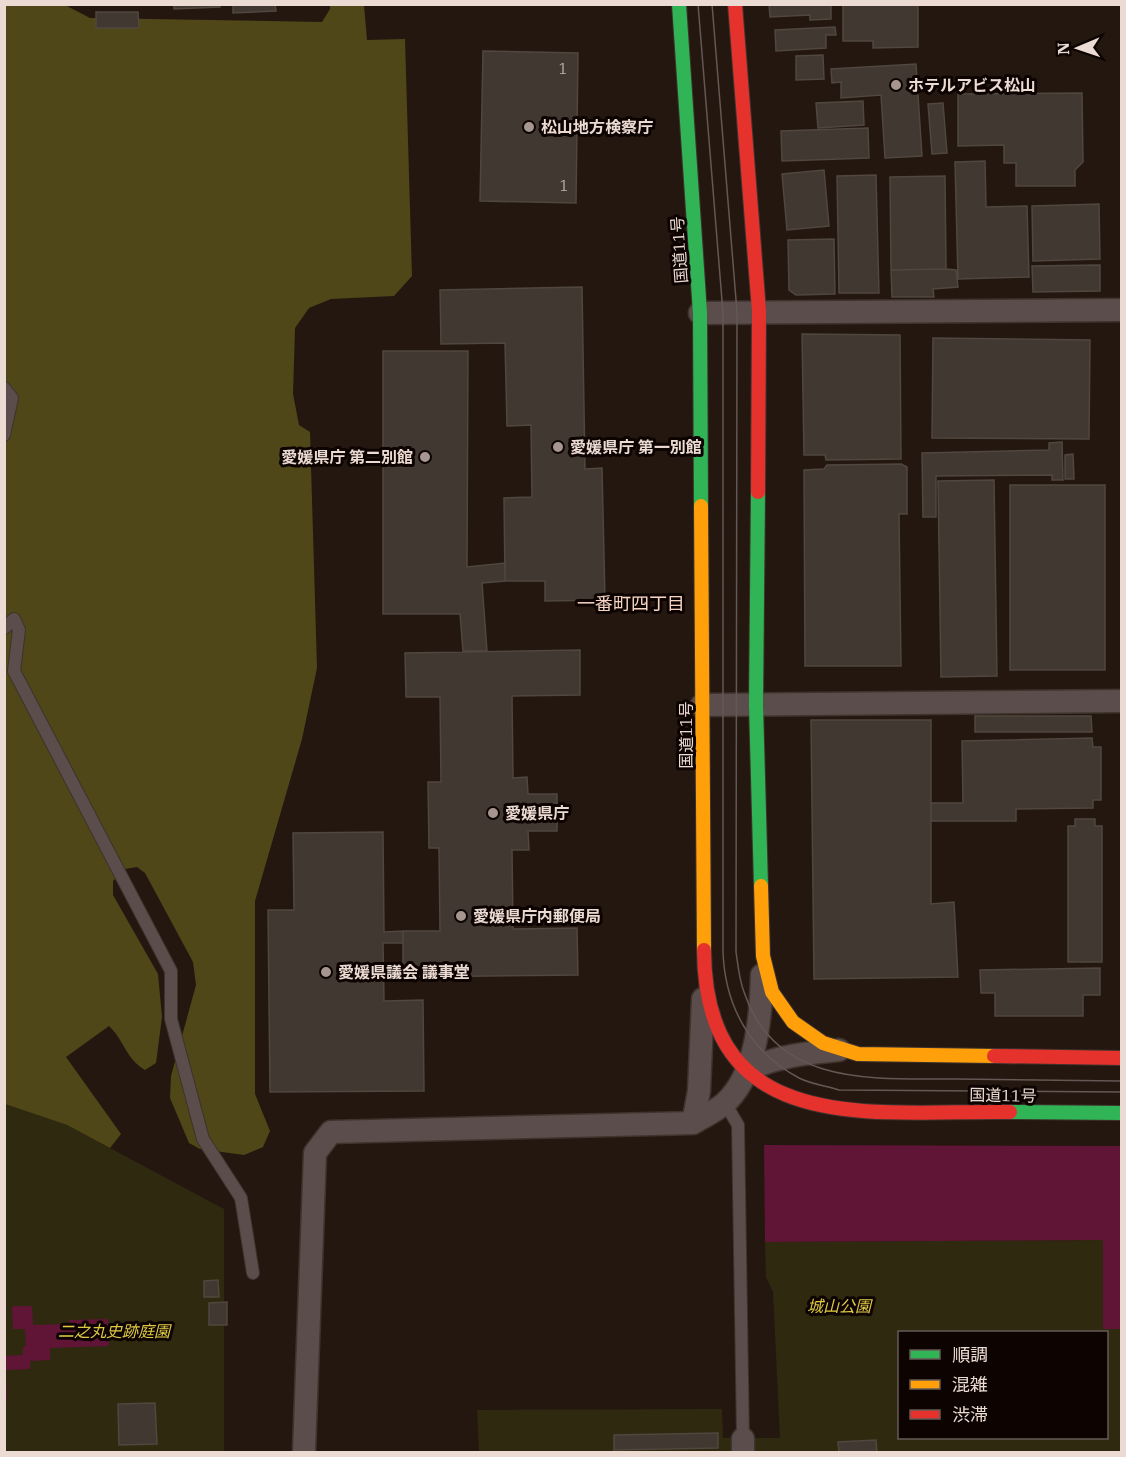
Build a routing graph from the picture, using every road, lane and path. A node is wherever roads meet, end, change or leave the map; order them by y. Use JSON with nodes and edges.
{"nodes":[{"id":1,"x":679,"y":4,"type":"edge"},
{"id":2,"x":735,"y":4,"type":"edge"},
{"id":3,"x":1122,"y":310,"type":"edge"},
{"id":4,"x":759,"y":311,"type":"junction"},
{"id":5,"x":700,"y":314,"type":"junction"},
{"id":6,"x":4,"y":388,"type":"edge"},
{"id":7,"x":4,"y":435,"type":"edge"},
{"id":8,"x":4,"y":628,"type":"edge"},
{"id":9,"x":1122,"y":700,"type":"edge"},
{"id":10,"x":702,"y":705,"type":"junction"},
{"id":11,"x":756,"y":705,"type":"junction"},
{"id":12,"x":763,"y":956,"type":"junction"},
{"id":13,"x":704,"y":980,"type":"junction"},
{"id":14,"x":840,"y":1050,"type":"junction"},
{"id":15,"x":1122,"y":1058,"type":"edge"},
{"id":16,"x":747,"y":1070,"type":"junction"},
{"id":17,"x":725,"y":1103,"type":"junction"},
{"id":18,"x":1122,"y":1113,"type":"edge"},
{"id":19,"x":693,"y":1123,"type":"junction"},
{"id":20,"x":253,"y":1273,"type":"dead end"},
{"id":21,"x":743,"y":1445,"type":"edge"},
{"id":22,"x":304,"y":1452,"type":"edge"}],
"edges":[{"from":1,"to":5,"type":"highway","name":"国道11号"},
{"from":2,"to":4,"type":"highway"},
{"from":3,"to":4,"type":"street"},
{"from":4,"to":5,"type":"street"},
{"from":4,"to":11,"type":"highway"},
{"from":5,"to":10,"type":"highway","name":"国道11号"},
{"from":6,"to":7,"type":"lane"},
{"from":8,"to":20,"type":"lane"},
{"from":9,"to":11,"type":"street"},
{"from":10,"to":11,"type":"street"},
{"from":10,"to":13,"type":"highway","name":"国道11号"},
{"from":11,"to":12,"type":"highway"},
{"from":12,"to":14,"type":"highway"},
{"from":12,"to":16,"type":"street"},
{"from":13,"to":16,"type":"highway","name":"国道11号"},
{"from":13,"to":19,"type":"street"},
{"from":14,"to":15,"type":"highway"},
{"from":14,"to":16,"type":"street"},
{"from":16,"to":17,"type":"street"},
{"from":16,"to":18,"type":"highway","name":"国道11号"},
{"from":17,"to":19,"type":"street"},
{"from":17,"to":21,"type":"lane"},
{"from":19,"to":22,"type":"street"}]}
